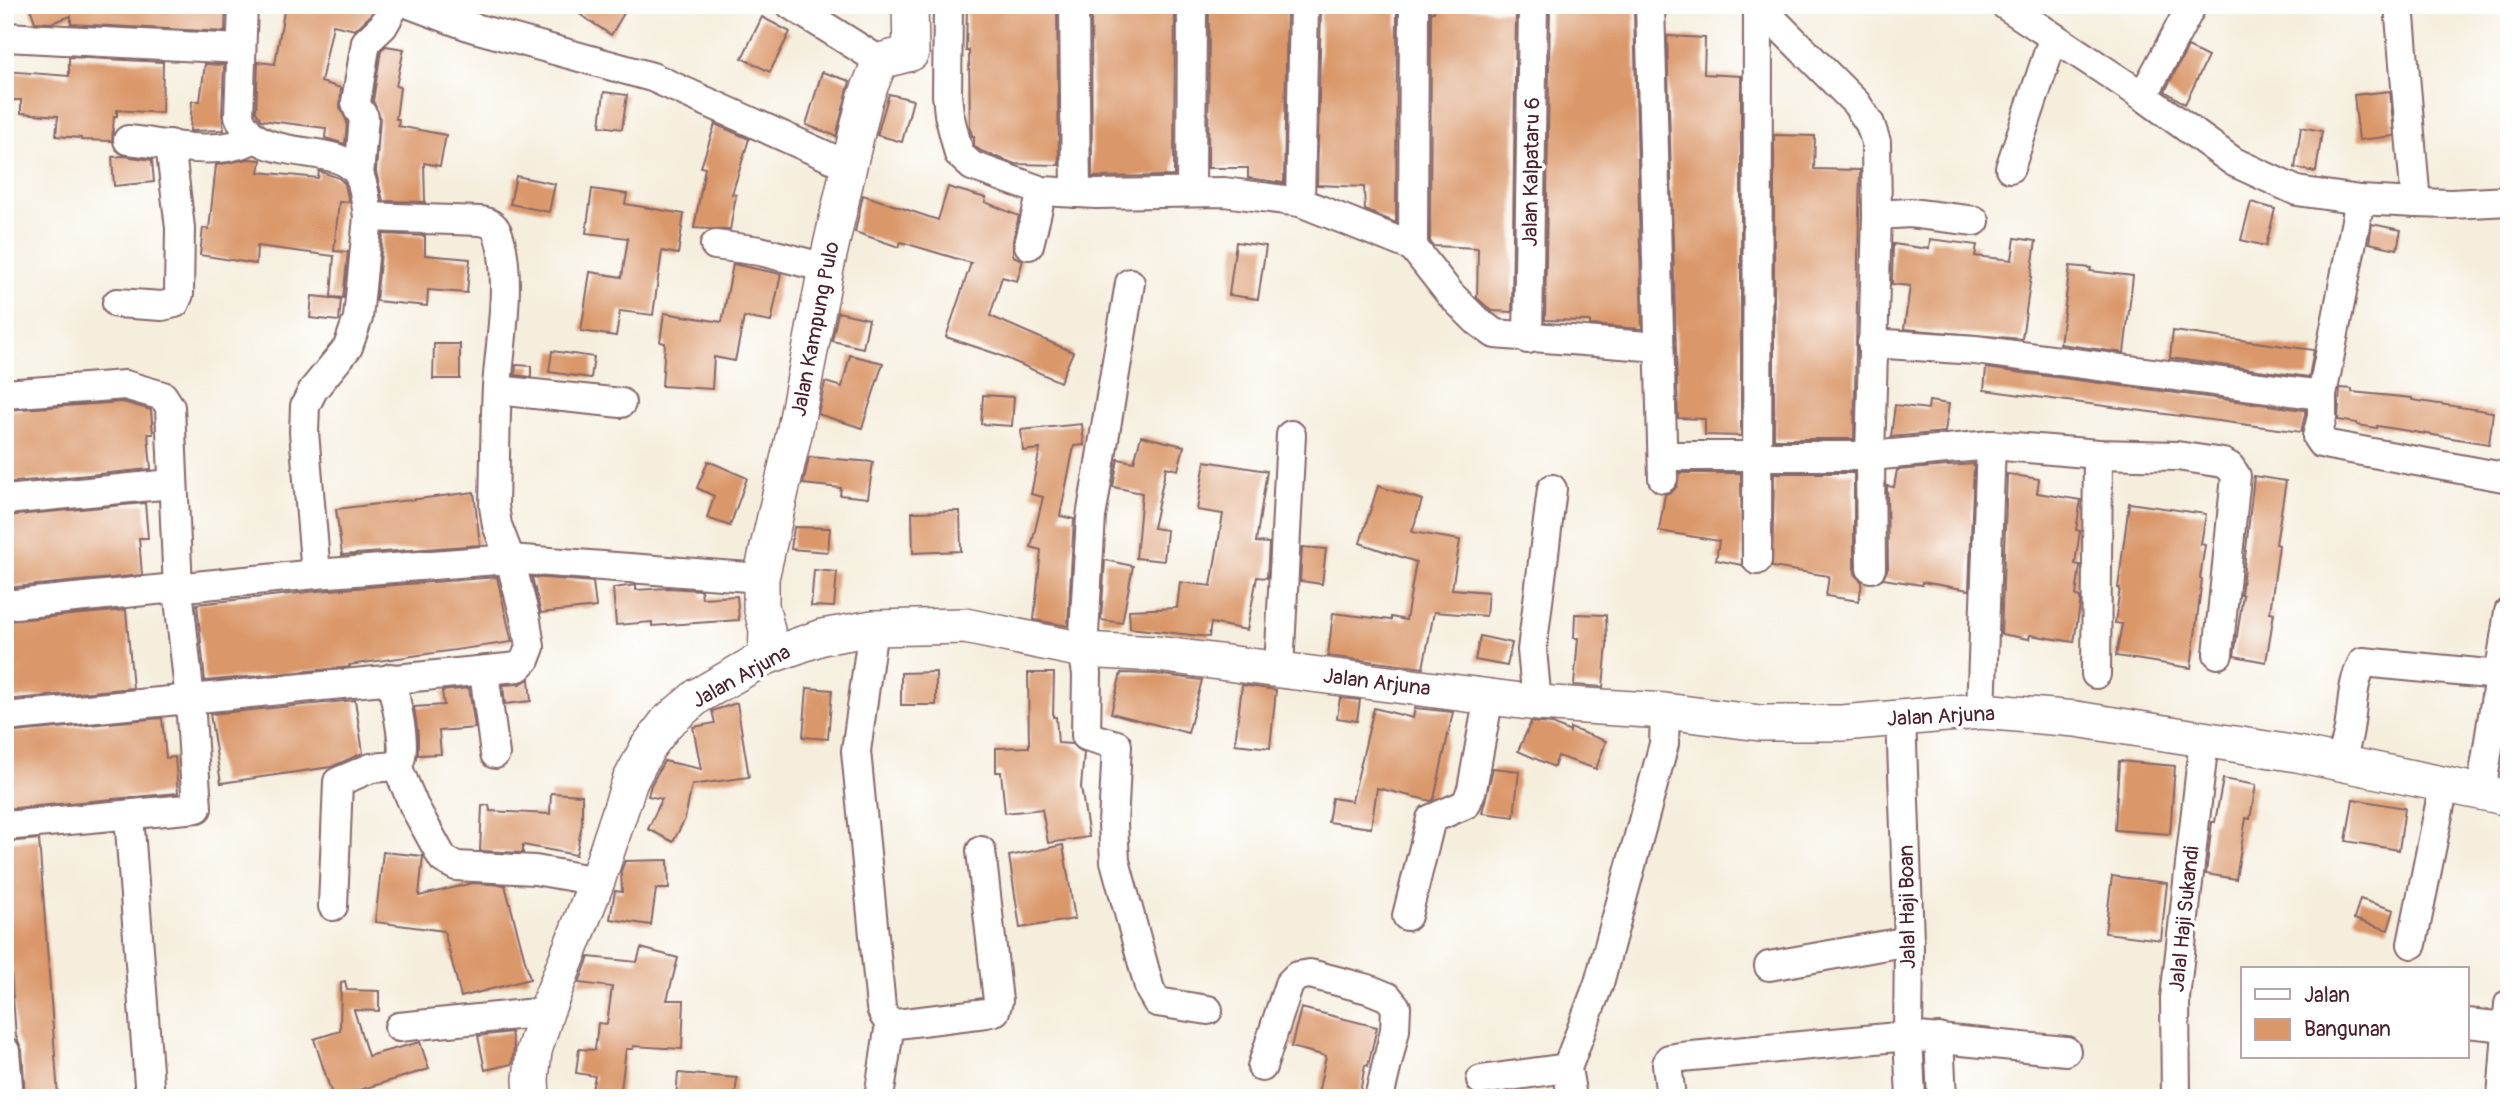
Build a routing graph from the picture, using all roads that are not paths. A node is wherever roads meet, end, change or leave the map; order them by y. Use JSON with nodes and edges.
{"nodes":[{"id":1,"x":243,"y":5,"type":"edge"},
{"id":2,"x":791,"y":5,"type":"edge"},
{"id":3,"x":910,"y":5,"type":"edge"},
{"id":4,"x":948,"y":5,"type":"edge"},
{"id":5,"x":1074,"y":5,"type":"edge"},
{"id":6,"x":1192,"y":5,"type":"edge"},
{"id":7,"x":1304,"y":5,"type":"edge"},
{"id":8,"x":1414,"y":5,"type":"edge"},
{"id":9,"x":1533,"y":5,"type":"edge"},
{"id":10,"x":1650,"y":5,"type":"edge"},
{"id":11,"x":2005,"y":5,"type":"edge"},
{"id":12,"x":2192,"y":5,"type":"edge"},
{"id":13,"x":2399,"y":5,"type":"edge"},
{"id":14,"x":411,"y":6,"type":"edge"},
{"id":15,"x":5,"y":37,"type":"edge"},
{"id":16,"x":2053,"y":38,"type":"junction"},
{"id":17,"x":241,"y":49,"type":"junction"},
{"id":18,"x":896,"y":57,"type":"junction"},
{"id":19,"x":947,"y":95,"type":"junction"},
{"id":20,"x":2143,"y":96,"type":"junction"},
{"id":21,"x":256,"y":138,"type":"junction"},
{"id":22,"x":128,"y":140,"type":"dead end"},
{"id":23,"x":170,"y":144,"type":"junction"},
{"id":24,"x":849,"y":166,"type":"junction"},
{"id":25,"x":2010,"y":167,"type":"dead end"},
{"id":26,"x":359,"y":176,"type":"junction"},
{"id":27,"x":1042,"y":191,"type":"junction"},
{"id":28,"x":1191,"y":191,"type":"junction"},
{"id":29,"x":1076,"y":193,"type":"junction"},
{"id":30,"x":2360,"y":201,"type":"junction"},
{"id":31,"x":2509,"y":201,"type":"edge"},
{"id":32,"x":1300,"y":202,"type":"junction"},
{"id":33,"x":2416,"y":203,"type":"junction"},
{"id":34,"x":1877,"y":215,"type":"junction"},
{"id":35,"x":368,"y":217,"type":"junction"},
{"id":36,"x":1975,"y":221,"type":"dead end"},
{"id":37,"x":715,"y":245,"type":"dead end"},
{"id":38,"x":1030,"y":245,"type":"dead end"},
{"id":39,"x":1413,"y":247,"type":"junction"},
{"id":40,"x":826,"y":268,"type":"junction"},
{"id":41,"x":1130,"y":283,"type":"dead end"},
{"id":42,"x":117,"y":303,"type":"dead end"},
{"id":43,"x":1528,"y":339,"type":"junction"},
{"id":44,"x":1872,"y":343,"type":"junction"},
{"id":45,"x":1659,"y":347,"type":"junction"},
{"id":46,"x":497,"y":390,"type":"junction"},
{"id":47,"x":5,"y":394,"type":"edge"},
{"id":48,"x":2322,"y":395,"type":"junction"},
{"id":49,"x":621,"y":403,"type":"dead end"},
{"id":50,"x":1291,"y":435,"type":"dead end"},
{"id":51,"x":1991,"y":445,"type":"junction"},
{"id":52,"x":2098,"y":454,"type":"junction"},
{"id":53,"x":1757,"y":455,"type":"junction"},
{"id":54,"x":1870,"y":456,"type":"junction"},
{"id":55,"x":2509,"y":478,"type":"edge"},
{"id":56,"x":172,"y":484,"type":"junction"},
{"id":57,"x":1552,"y":489,"type":"dead end"},
{"id":58,"x":5,"y":500,"type":"edge"},
{"id":59,"x":510,"y":559,"type":"junction"},
{"id":60,"x":1757,"y":560,"type":"dead end"},
{"id":61,"x":1871,"y":568,"type":"dead end"},
{"id":62,"x":316,"y":574,"type":"junction"},
{"id":63,"x":761,"y":578,"type":"junction"},
{"id":64,"x":178,"y":589,"type":"junction"},
{"id":65,"x":5,"y":605,"type":"edge"},
{"id":66,"x":2509,"y":612,"type":"edge"},
{"id":67,"x":873,"y":628,"type":"junction"},
{"id":68,"x":772,"y":646,"type":"junction"},
{"id":69,"x":1083,"y":650,"type":"junction"},
{"id":70,"x":2218,"y":654,"type":"dead end"},
{"id":71,"x":1279,"y":669,"type":"junction"},
{"id":72,"x":484,"y":672,"type":"junction"},
{"id":73,"x":2096,"y":674,"type":"dead end"},
{"id":74,"x":2499,"y":676,"type":"junction"},
{"id":75,"x":391,"y":678,"type":"junction"},
{"id":76,"x":1489,"y":695,"type":"junction"},
{"id":77,"x":190,"y":700,"type":"junction"},
{"id":78,"x":1537,"y":703,"type":"junction"},
{"id":79,"x":1665,"y":710,"type":"junction"},
{"id":80,"x":1981,"y":710,"type":"junction"},
{"id":81,"x":5,"y":717,"type":"edge"},
{"id":82,"x":1900,"y":717,"type":"junction"},
{"id":83,"x":2204,"y":740,"type":"junction"},
{"id":84,"x":495,"y":754,"type":"dead end"},
{"id":85,"x":2337,"y":762,"type":"junction"},
{"id":86,"x":397,"y":766,"type":"junction"},
{"id":87,"x":2444,"y":785,"type":"junction"},
{"id":88,"x":2495,"y":796,"type":"edge"},
{"id":89,"x":129,"y":815,"type":"junction"},
{"id":90,"x":5,"y":826,"type":"edge"},
{"id":91,"x":981,"y":851,"type":"dead end"},
{"id":92,"x":597,"y":881,"type":"junction"},
{"id":93,"x":333,"y":906,"type":"dead end"},
{"id":94,"x":1407,"y":916,"type":"dead end"},
{"id":95,"x":1909,"y":940,"type":"junction"},
{"id":96,"x":2412,"y":944,"type":"dead end"},
{"id":97,"x":1769,"y":967,"type":"dead end"},
{"id":98,"x":1208,"y":1010,"type":"dead end"},
{"id":99,"x":546,"y":1012,"type":"junction"},
{"id":100,"x":2507,"y":1016,"type":"edge"},
{"id":101,"x":890,"y":1023,"type":"junction"},
{"id":102,"x":2468,"y":1023,"type":"edge"},
{"id":103,"x":399,"y":1027,"type":"dead end"},
{"id":104,"x":1908,"y":1036,"type":"junction"},
{"id":105,"x":1939,"y":1038,"type":"junction"},
{"id":106,"x":5,"y":1051,"type":"edge"},
{"id":107,"x":2066,"y":1051,"type":"dead end"},
{"id":108,"x":1262,"y":1067,"type":"dead end"},
{"id":109,"x":1567,"y":1068,"type":"junction"},
{"id":110,"x":1481,"y":1080,"type":"dead end"},
{"id":111,"x":9,"y":1098,"type":"edge"},
{"id":112,"x":150,"y":1098,"type":"edge"},
{"id":113,"x":532,"y":1098,"type":"edge"},
{"id":114,"x":878,"y":1098,"type":"edge"},
{"id":115,"x":1379,"y":1098,"type":"edge"},
{"id":116,"x":1572,"y":1098,"type":"edge"},
{"id":117,"x":1671,"y":1098,"type":"edge"},
{"id":118,"x":1911,"y":1098,"type":"edge"},
{"id":119,"x":1942,"y":1098,"type":"edge"},
{"id":120,"x":2176,"y":1098,"type":"edge"},
{"id":121,"x":2502,"y":1098,"type":"edge"}],
"edges":[{"from":1,"to":17,"type":"street"},
{"from":2,"to":18,"type":"street"},
{"from":3,"to":18,"type":"street"},
{"from":4,"to":19,"type":"street"},
{"from":5,"to":29,"type":"street"},
{"from":6,"to":28,"type":"street"},
{"from":7,"to":32,"type":"street"},
{"from":8,"to":39,"type":"street"},
{"from":9,"to":43,"type":"street","name":"Jalan Kalpataru 6"},
{"from":10,"to":45,"type":"street"},
{"from":11,"to":16,"type":"street"},
{"from":12,"to":20,"type":"street"},
{"from":13,"to":33,"type":"street"},
{"from":14,"to":24,"type":"street"},
{"from":14,"to":26,"type":"street"},
{"from":15,"to":17,"type":"street"},
{"from":16,"to":20,"type":"street"},
{"from":16,"to":25,"type":"street"},
{"from":17,"to":21,"type":"street"},
{"from":18,"to":19,"type":"street"},
{"from":18,"to":24,"type":"street","name":"Jalan Kampung Pulo"},
{"from":19,"to":27,"type":"street"},
{"from":20,"to":30,"type":"street"},
{"from":21,"to":23,"type":"street"},
{"from":21,"to":26,"type":"street"},
{"from":22,"to":23,"type":"street"},
{"from":23,"to":42,"type":"street"},
{"from":24,"to":40,"type":"street","name":"Jalan Kampung Pulo"},
{"from":26,"to":35,"type":"street"},
{"from":27,"to":29,"type":"street"},
{"from":27,"to":38,"type":"street"},
{"from":28,"to":29,"type":"street"},
{"from":28,"to":32,"type":"street"},
{"from":30,"to":33,"type":"street"},
{"from":30,"to":48,"type":"street"},
{"from":31,"to":33,"type":"street"},
{"from":32,"to":39,"type":"street"},
{"from":34,"to":36,"type":"street"},
{"from":34,"to":44,"type":"street"},
{"from":34,"to":53,"type":"street"},
{"from":35,"to":46,"type":"street"},
{"from":35,"to":62,"type":"street"},
{"from":37,"to":40,"type":"street"},
{"from":39,"to":43,"type":"street"},
{"from":40,"to":63,"type":"street","name":"Jalan Kampung Pulo"},
{"from":41,"to":69,"type":"street"},
{"from":43,"to":45,"type":"street"},
{"from":44,"to":48,"type":"street"},
{"from":44,"to":54,"type":"street"},
{"from":45,"to":53,"type":"street"},
{"from":46,"to":49,"type":"street"},
{"from":46,"to":59,"type":"street"},
{"from":47,"to":56,"type":"street"},
{"from":48,"to":55,"type":"street"},
{"from":50,"to":71,"type":"street"},
{"from":51,"to":52,"type":"street"},
{"from":51,"to":54,"type":"street"},
{"from":51,"to":80,"type":"street"},
{"from":52,"to":70,"type":"street"},
{"from":52,"to":73,"type":"street"},
{"from":53,"to":54,"type":"street"},
{"from":53,"to":60,"type":"street"},
{"from":54,"to":61,"type":"street"},
{"from":56,"to":58,"type":"street"},
{"from":56,"to":64,"type":"street"},
{"from":57,"to":78,"type":"street"},
{"from":59,"to":62,"type":"street"},
{"from":59,"to":63,"type":"street"},
{"from":59,"to":72,"type":"street"},
{"from":62,"to":64,"type":"street"},
{"from":63,"to":68,"type":"street","name":"Jalan Kampung Pulo"},
{"from":64,"to":65,"type":"street"},
{"from":64,"to":77,"type":"street"},
{"from":66,"to":74,"type":"street"},
{"from":67,"to":68,"type":"street","name":"Jalan Arjuna"},
{"from":67,"to":69,"type":"street","name":"Jalan Arjuna"},
{"from":67,"to":101,"type":"street"},
{"from":68,"to":92,"type":"street","name":"Jalan Arjuna"},
{"from":69,"to":71,"type":"street","name":"Jalan Arjuna"},
{"from":69,"to":98,"type":"street"},
{"from":71,"to":76,"type":"street","name":"Jalan Arjuna"},
{"from":72,"to":75,"type":"street"},
{"from":72,"to":84,"type":"street"},
{"from":74,"to":85,"type":"street"},
{"from":74,"to":88,"type":"street"},
{"from":75,"to":77,"type":"street"},
{"from":75,"to":86,"type":"street"},
{"from":76,"to":78,"type":"street","name":"Jalan Arjuna"},
{"from":76,"to":94,"type":"street"},
{"from":77,"to":81,"type":"street"},
{"from":77,"to":89,"type":"street"},
{"from":78,"to":79,"type":"street","name":"Jalan Arjuna"},
{"from":79,"to":82,"type":"street","name":"Jalan Arjuna"},
{"from":79,"to":109,"type":"street"},
{"from":80,"to":82,"type":"street","name":"Jalan Arjuna"},
{"from":80,"to":83,"type":"street","name":"Jalan Arjuna"},
{"from":82,"to":95,"type":"street","name":"Jalal Haji Boan"},
{"from":83,"to":85,"type":"street","name":"Jalan Arjuna"},
{"from":83,"to":120,"type":"street","name":"Jalal Haji Sukandi"},
{"from":85,"to":87,"type":"street","name":"Jalan Arjuna"},
{"from":86,"to":92,"type":"street"},
{"from":86,"to":93,"type":"street"},
{"from":87,"to":88,"type":"street","name":"Jalan Arjuna"},
{"from":87,"to":96,"type":"street"},
{"from":89,"to":90,"type":"street"},
{"from":89,"to":112,"type":"street"},
{"from":91,"to":101,"type":"street"},
{"from":92,"to":99,"type":"street","name":"Jalan Arjuna"},
{"from":95,"to":97,"type":"street"},
{"from":95,"to":104,"type":"street","name":"Jalal Haji Boan"},
{"from":99,"to":103,"type":"street"},
{"from":99,"to":113,"type":"street","name":"Jalan Arjuna"},
{"from":100,"to":102,"type":"street"},
{"from":100,"to":121,"type":"street"},
{"from":101,"to":114,"type":"street"},
{"from":104,"to":105,"type":"street"},
{"from":104,"to":117,"type":"street"},
{"from":104,"to":118,"type":"street","name":"Jalal Haji Boan"},
{"from":105,"to":107,"type":"street"},
{"from":105,"to":119,"type":"street"},
{"from":106,"to":111,"type":"street"},
{"from":108,"to":115,"type":"street"},
{"from":109,"to":110,"type":"street"},
{"from":109,"to":116,"type":"street"}]}
